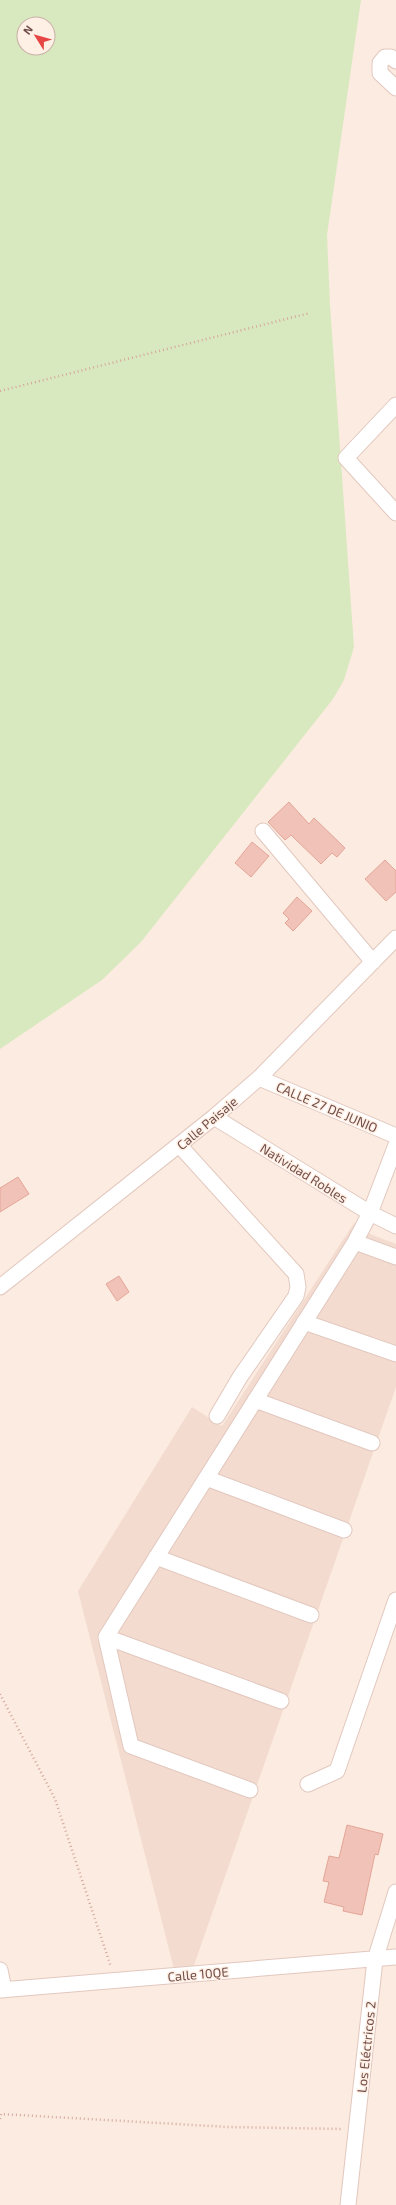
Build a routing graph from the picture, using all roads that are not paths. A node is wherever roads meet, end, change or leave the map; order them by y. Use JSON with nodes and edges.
{"nodes":[{"id":1,"x":396,"y":61,"type":"edge"},
{"id":2,"x":396,"y":88,"type":"edge"},
{"id":3,"x":396,"y":405,"type":"edge"},
{"id":4,"x":396,"y":513,"type":"edge"},
{"id":5,"x":263,"y":831,"type":"dead end"},
{"id":6,"x":396,"y":938,"type":"edge"},
{"id":7,"x":374,"y":962,"type":"junction"},
{"id":8,"x":259,"y":1078,"type":"junction"},
{"id":9,"x":214,"y":1117,"type":"junction"},
{"id":10,"x":396,"y":1136,"type":"edge"},
{"id":11,"x":396,"y":1145,"type":"edge"},
{"id":12,"x":180,"y":1146,"type":"junction"},
{"id":13,"x":370,"y":1213,"type":"junction"},
{"id":14,"x":396,"y":1226,"type":"edge"},
{"id":15,"x":355,"y":1242,"type":"junction"},
{"id":16,"x":396,"y":1257,"type":"edge"},
{"id":17,"x":0,"y":1287,"type":"edge"},
{"id":18,"x":304,"y":1322,"type":"junction"},
{"id":19,"x":396,"y":1354,"type":"edge"},
{"id":20,"x":255,"y":1400,"type":"junction"},
{"id":21,"x":217,"y":1416,"type":"dead end"},
{"id":22,"x":372,"y":1443,"type":"dead end"},
{"id":23,"x":206,"y":1478,"type":"junction"},
{"id":24,"x":344,"y":1530,"type":"dead end"},
{"id":25,"x":156,"y":1557,"type":"junction"},
{"id":26,"x":396,"y":1600,"type":"edge"},
{"id":27,"x":312,"y":1615,"type":"dead end"},
{"id":28,"x":106,"y":1637,"type":"junction"},
{"id":29,"x":281,"y":1701,"type":"dead end"},
{"id":30,"x":308,"y":1784,"type":"dead end"},
{"id":31,"x":250,"y":1790,"type":"dead end"},
{"id":32,"x":396,"y":1892,"type":"edge"},
{"id":33,"x":396,"y":1957,"type":"edge"},
{"id":34,"x":375,"y":1960,"type":"junction"},
{"id":35,"x":0,"y":1970,"type":"edge"},
{"id":36,"x":2,"y":1990,"type":"edge"},
{"id":37,"x":348,"y":2205,"type":"edge"}],
"edges":[{"from":1,"to":2,"type":"street"},
{"from":3,"to":4,"type":"street"},
{"from":5,"to":7,"type":"street"},
{"from":6,"to":7,"type":"street","name":"Calle Paisaje"},
{"from":7,"to":8,"type":"street","name":"Calle Paisaje"},
{"from":8,"to":9,"type":"street","name":"Calle Paisaje"},
{"from":8,"to":10,"type":"street","name":"CALLE 27 DE JUNIO"},
{"from":9,"to":12,"type":"street","name":"Calle Paisaje"},
{"from":9,"to":13,"type":"street","name":"Natividad Robles"},
{"from":11,"to":13,"type":"street"},
{"from":12,"to":17,"type":"street","name":"Calle Paisaje"},
{"from":12,"to":21,"type":"street"},
{"from":13,"to":14,"type":"street","name":"Natividad Robles"},
{"from":13,"to":15,"type":"street"},
{"from":15,"to":16,"type":"street"},
{"from":15,"to":18,"type":"street"},
{"from":18,"to":19,"type":"street"},
{"from":18,"to":20,"type":"street"},
{"from":20,"to":22,"type":"street"},
{"from":20,"to":23,"type":"street"},
{"from":23,"to":24,"type":"street"},
{"from":23,"to":25,"type":"street"},
{"from":25,"to":27,"type":"street"},
{"from":25,"to":28,"type":"street"},
{"from":26,"to":30,"type":"street"},
{"from":28,"to":29,"type":"street"},
{"from":28,"to":31,"type":"street"},
{"from":32,"to":34,"type":"street","name":"Los Eléctricos 2"},
{"from":33,"to":34,"type":"street","name":"Calle 10QE"},
{"from":34,"to":36,"type":"street","name":"Calle 10QE"},
{"from":34,"to":37,"type":"street","name":"Los Eléctricos 2"},
{"from":35,"to":36,"type":"street"}]}
